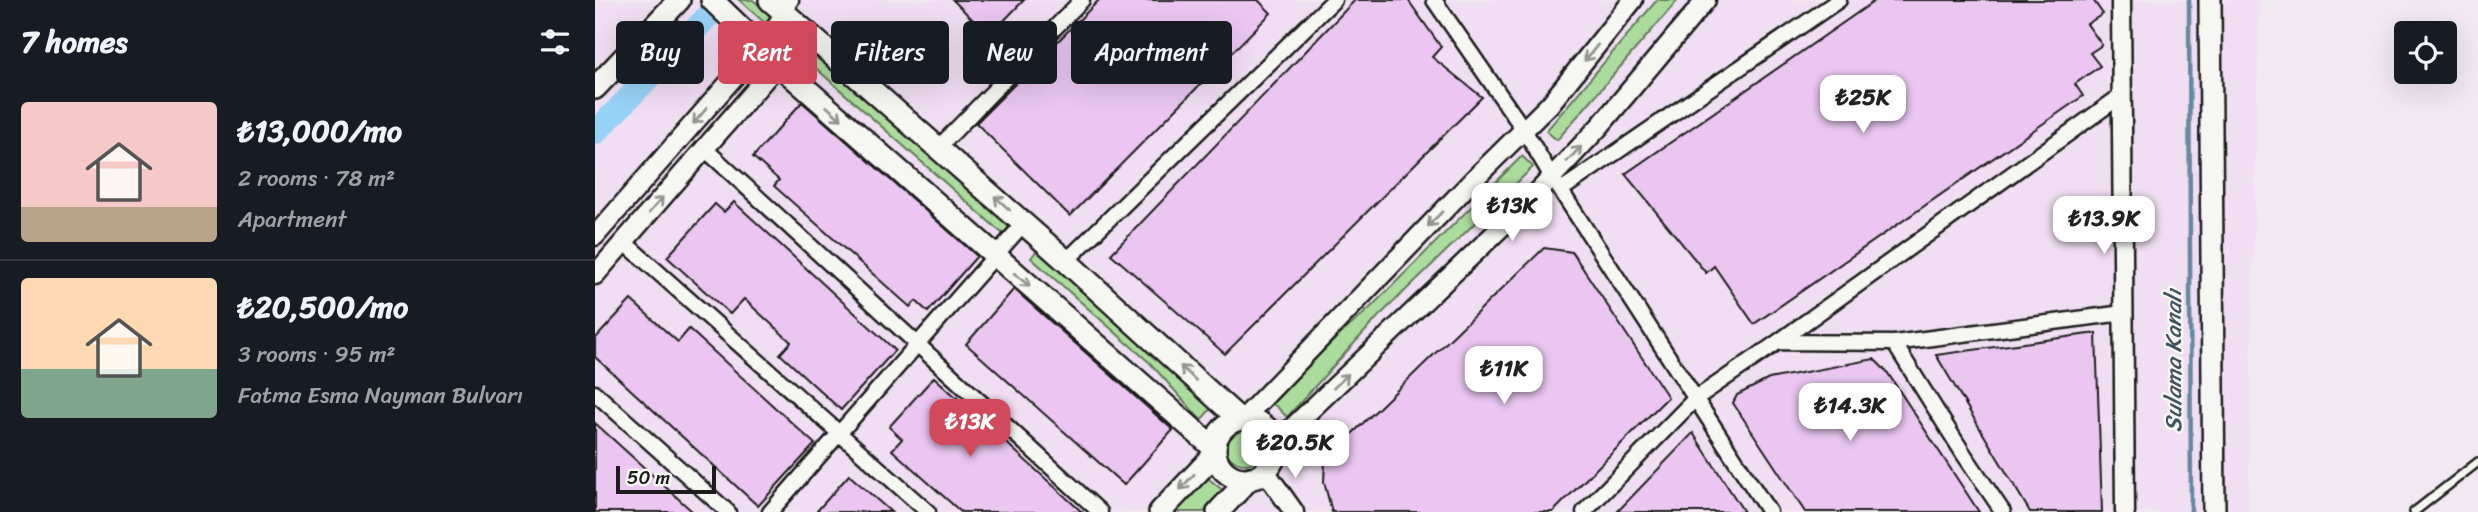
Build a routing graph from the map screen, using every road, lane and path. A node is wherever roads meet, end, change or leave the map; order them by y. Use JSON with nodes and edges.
{"nodes":[{"id":1,"x":680,"y":0,"type":"edge"},
{"id":2,"x":712,"y":0,"type":"edge"},
{"id":3,"x":1082,"y":0,"type":"edge"},
{"id":4,"x":1334,"y":0,"type":"edge"},
{"id":5,"x":1434,"y":0,"type":"edge"},
{"id":6,"x":1633,"y":0,"type":"edge"},
{"id":7,"x":1706,"y":0,"type":"edge"},
{"id":8,"x":1839,"y":0,"type":"edge"},
{"id":9,"x":2121,"y":0,"type":"edge"},
{"id":10,"x":2210,"y":0,"type":"edge"},
{"id":11,"x":781,"y":4,"type":"edge"},
{"id":12,"x":734,"y":21,"type":"edge"},
{"id":13,"x":773,"y":21,"type":"edge"},
{"id":14,"x":728,"y":84,"type":"edge"},
{"id":15,"x":761,"y":84,"type":"edge"},
{"id":16,"x":801,"y":84,"type":"edge"},
{"id":17,"x":595,"y":88,"type":"edge"},
{"id":18,"x":2122,"y":95,"type":"junction"},
{"id":19,"x":1524,"y":130,"type":"junction"},
{"id":20,"x":939,"y":147,"type":"junction"},
{"id":21,"x":705,"y":149,"type":"junction"},
{"id":22,"x":1556,"y":184,"type":"junction"},
{"id":23,"x":1024,"y":223,"type":"junction"},
{"id":24,"x":595,"y":236,"type":"edge"},
{"id":25,"x":624,"y":242,"type":"junction"},
{"id":26,"x":995,"y":256,"type":"junction"},
{"id":27,"x":1066,"y":261,"type":"junction"},
{"id":28,"x":595,"y":275,"type":"edge"},
{"id":29,"x":2123,"y":313,"type":"junction"},
{"id":30,"x":1778,"y":342,"type":"junction"},
{"id":31,"x":1894,"y":343,"type":"junction"},
{"id":32,"x":917,"y":344,"type":"junction"},
{"id":33,"x":595,"y":393,"type":"edge"},
{"id":34,"x":1695,"y":399,"type":"junction"},
{"id":35,"x":1241,"y":419,"type":"junction"},
{"id":36,"x":839,"y":433,"type":"junction"},
{"id":37,"x":1275,"y":445,"type":"junction"},
{"id":38,"x":1215,"y":451,"type":"junction"},
{"id":39,"x":2478,"y":462,"type":"edge"},
{"id":40,"x":1258,"y":474,"type":"junction"},
{"id":41,"x":728,"y":512,"type":"edge"},
{"id":42,"x":770,"y":512,"type":"edge"},
{"id":43,"x":927,"y":512,"type":"edge"},
{"id":44,"x":1100,"y":512,"type":"edge"},
{"id":45,"x":1160,"y":512,"type":"edge"},
{"id":46,"x":1219,"y":512,"type":"edge"},
{"id":47,"x":1294,"y":512,"type":"edge"},
{"id":48,"x":1584,"y":512,"type":"edge"},
{"id":49,"x":1769,"y":512,"type":"edge"},
{"id":50,"x":2003,"y":512,"type":"edge"},
{"id":51,"x":2125,"y":512,"type":"edge"},
{"id":52,"x":2214,"y":512,"type":"edge"},
{"id":53,"x":2414,"y":512,"type":"edge"}],
"edges":[{"from":1,"to":17,"type":"main road"},
{"from":2,"to":12,"type":"main road"},
{"from":3,"to":20,"type":"street"},
{"from":4,"to":27,"type":"street"},
{"from":5,"to":19,"type":"street"},
{"from":6,"to":19,"type":"street","one_way":true},
{"from":22,"to":7,"type":"street","one_way":true},
{"from":8,"to":22,"type":"street"},
{"from":9,"to":18,"type":"street"},
{"from":10,"to":52,"type":"main road"},
{"from":11,"to":13,"type":"street"},
{"from":11,"to":20,"type":"main road"},
{"from":14,"to":24,"type":"street","one_way":true},
{"from":15,"to":21,"type":"street"},
{"from":16,"to":26,"type":"main road","one_way":true},
{"from":18,"to":29,"type":"street"},
{"from":18,"to":30,"type":"street"},
{"from":19,"to":22,"type":"street"},
{"from":19,"to":35,"type":"street","one_way":true},
{"from":23,"to":20,"type":"main road","one_way":true},
{"from":25,"to":21,"type":"street","one_way":true},
{"from":21,"to":32,"type":"street"},
{"from":22,"to":34,"type":"street"},
{"from":37,"to":22,"type":"street","one_way":true},
{"from":23,"to":26,"type":"street"},
{"from":23,"to":27,"type":"main road"},
{"from":25,"to":28,"type":"street"},
{"from":25,"to":36,"type":"street"},
{"from":26,"to":32,"type":"street"},
{"from":26,"to":38,"type":"main road","one_way":true},
{"from":35,"to":27,"type":"main road","one_way":true},
{"from":29,"to":31,"type":"street"},
{"from":29,"to":51,"type":"street"},
{"from":30,"to":31,"type":"street"},
{"from":30,"to":34,"type":"street"},
{"from":31,"to":50,"type":"street"},
{"from":32,"to":36,"type":"street"},
{"from":32,"to":44,"type":"street"},
{"from":33,"to":41,"type":"street"},
{"from":34,"to":48,"type":"street"},
{"from":34,"to":49,"type":"street"},
{"from":35,"to":37,"type":"main road"},
{"from":35,"to":38,"type":"main road"},
{"from":36,"to":42,"type":"street"},
{"from":36,"to":43,"type":"street"},
{"from":37,"to":40,"type":"main road"},
{"from":38,"to":40,"type":"main road"},
{"from":38,"to":45,"type":"main road","one_way":true},
{"from":39,"to":53,"type":"lane"},
{"from":40,"to":46,"type":"main road"},
{"from":40,"to":47,"type":"street"}]}
